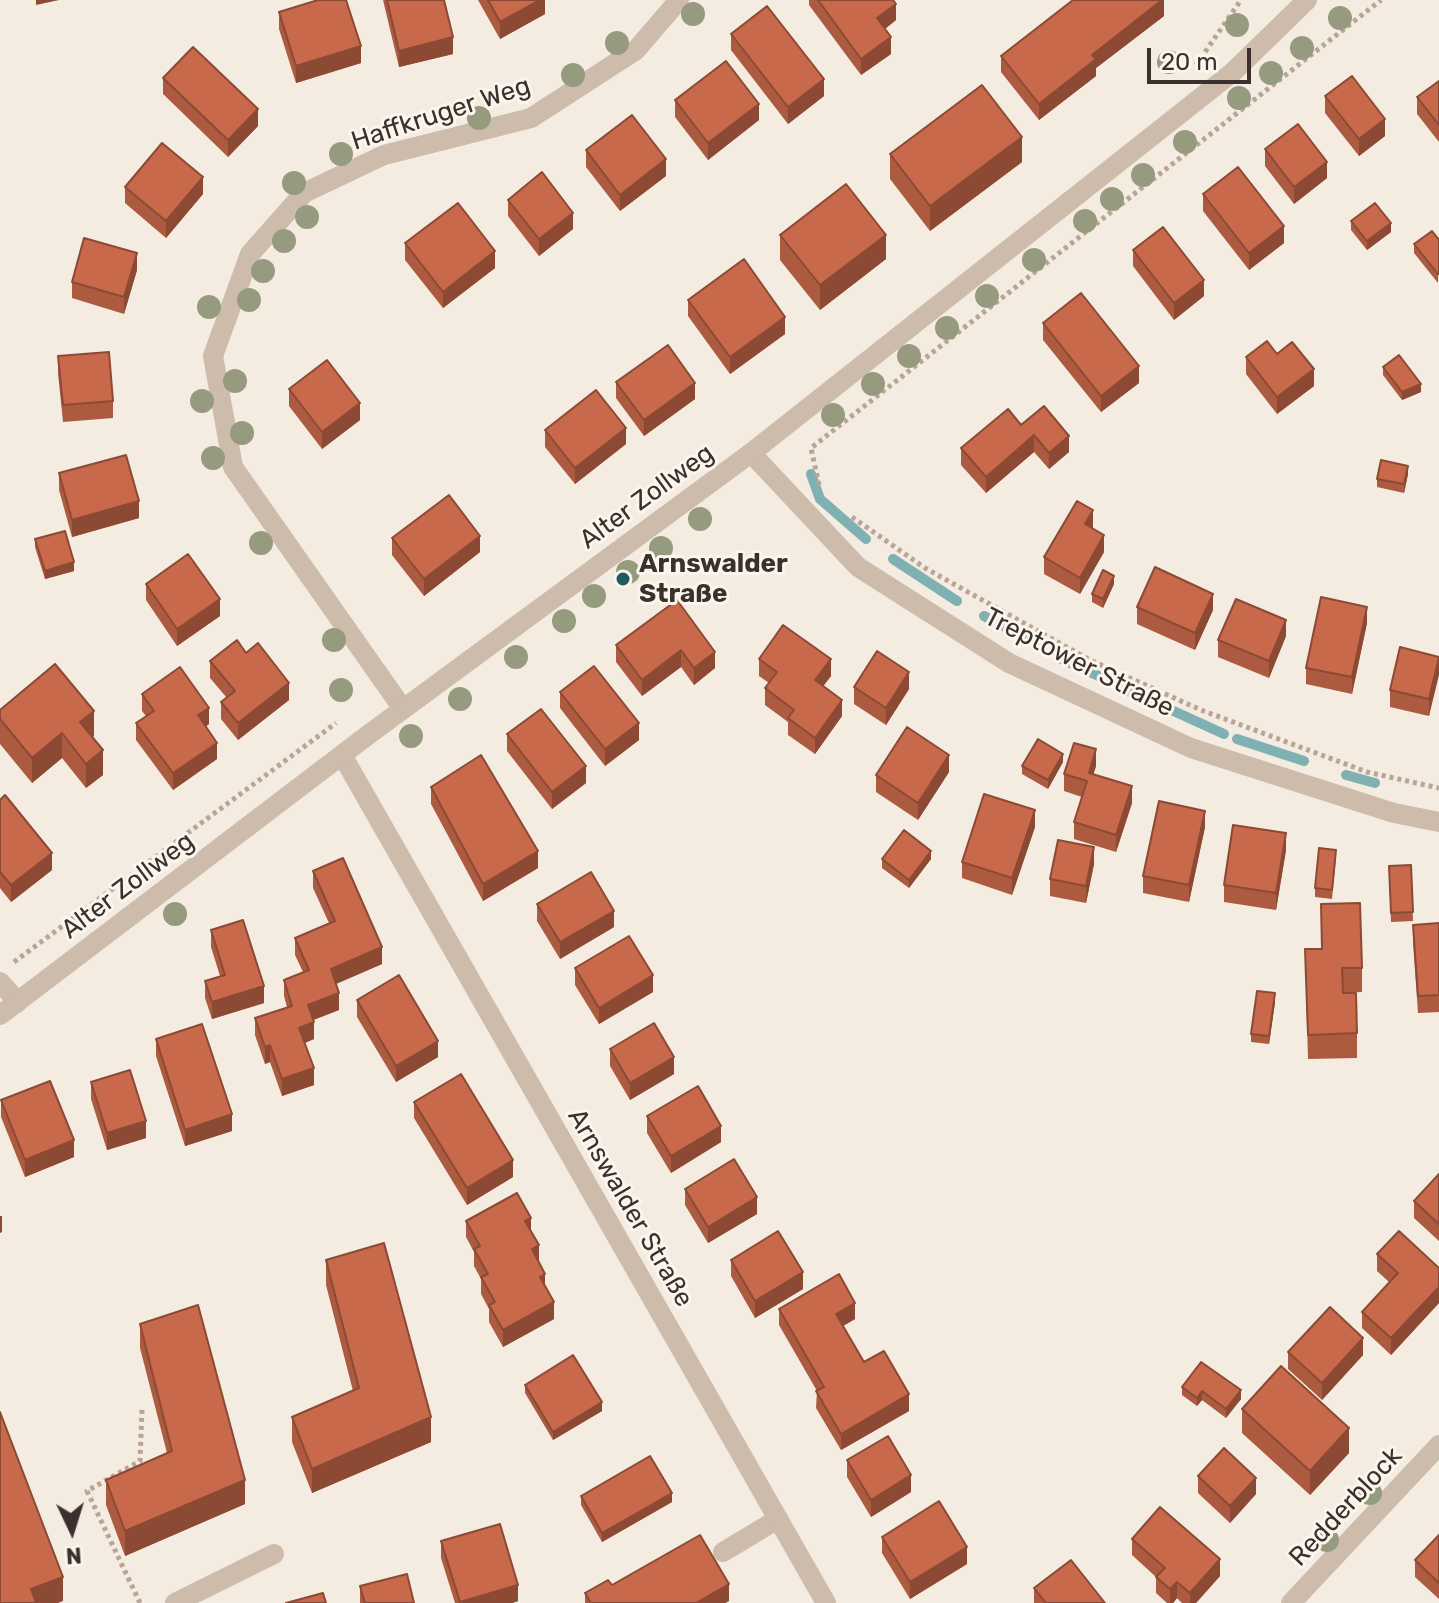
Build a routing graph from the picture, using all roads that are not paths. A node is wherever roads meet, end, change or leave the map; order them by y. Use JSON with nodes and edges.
{"nodes":[{"id":1,"x":679,"y":0,"type":"edge"},
{"id":2,"x":1307,"y":0,"type":"edge"},
{"id":3,"x":751,"y":453,"type":"junction"},
{"id":4,"x":403,"y":709,"type":"junction"},
{"id":5,"x":342,"y":755,"type":"junction"},
{"id":6,"x":1439,"y":822,"type":"edge"},
{"id":7,"x":0,"y":982,"type":"edge"},
{"id":8,"x":18,"y":1002,"type":"junction"},
{"id":9,"x":0,"y":1015,"type":"edge"},
{"id":10,"x":1439,"y":1445,"type":"edge"},
{"id":11,"x":778,"y":1519,"type":"junction"},
{"id":12,"x":723,"y":1552,"type":"dead end"},
{"id":13,"x":274,"y":1554,"type":"dead end"},
{"id":14,"x":175,"y":1603,"type":"edge"},
{"id":15,"x":826,"y":1603,"type":"edge"},
{"id":16,"x":1291,"y":1603,"type":"edge"}],
"edges":[{"from":1,"to":4,"type":"street","name":"Haffkruger Weg"},
{"from":2,"to":3,"type":"street","name":"Alter Zollweg"},
{"from":3,"to":4,"type":"street","name":"Alter Zollweg"},
{"from":3,"to":6,"type":"street","name":"Treptower Straße"},
{"from":4,"to":5,"type":"street","name":"Alter Zollweg"},
{"from":5,"to":8,"type":"street","name":"Alter Zollweg"},
{"from":5,"to":11,"type":"street","name":"Arnswalder Straße"},
{"from":7,"to":8,"type":"street"},
{"from":8,"to":9,"type":"street","name":"Alter Zollweg"},
{"from":10,"to":16,"type":"street","name":"Redderblock"},
{"from":11,"to":12,"type":"street"},
{"from":11,"to":15,"type":"street","name":"Arnswalder Straße"},
{"from":13,"to":14,"type":"street"}]}
